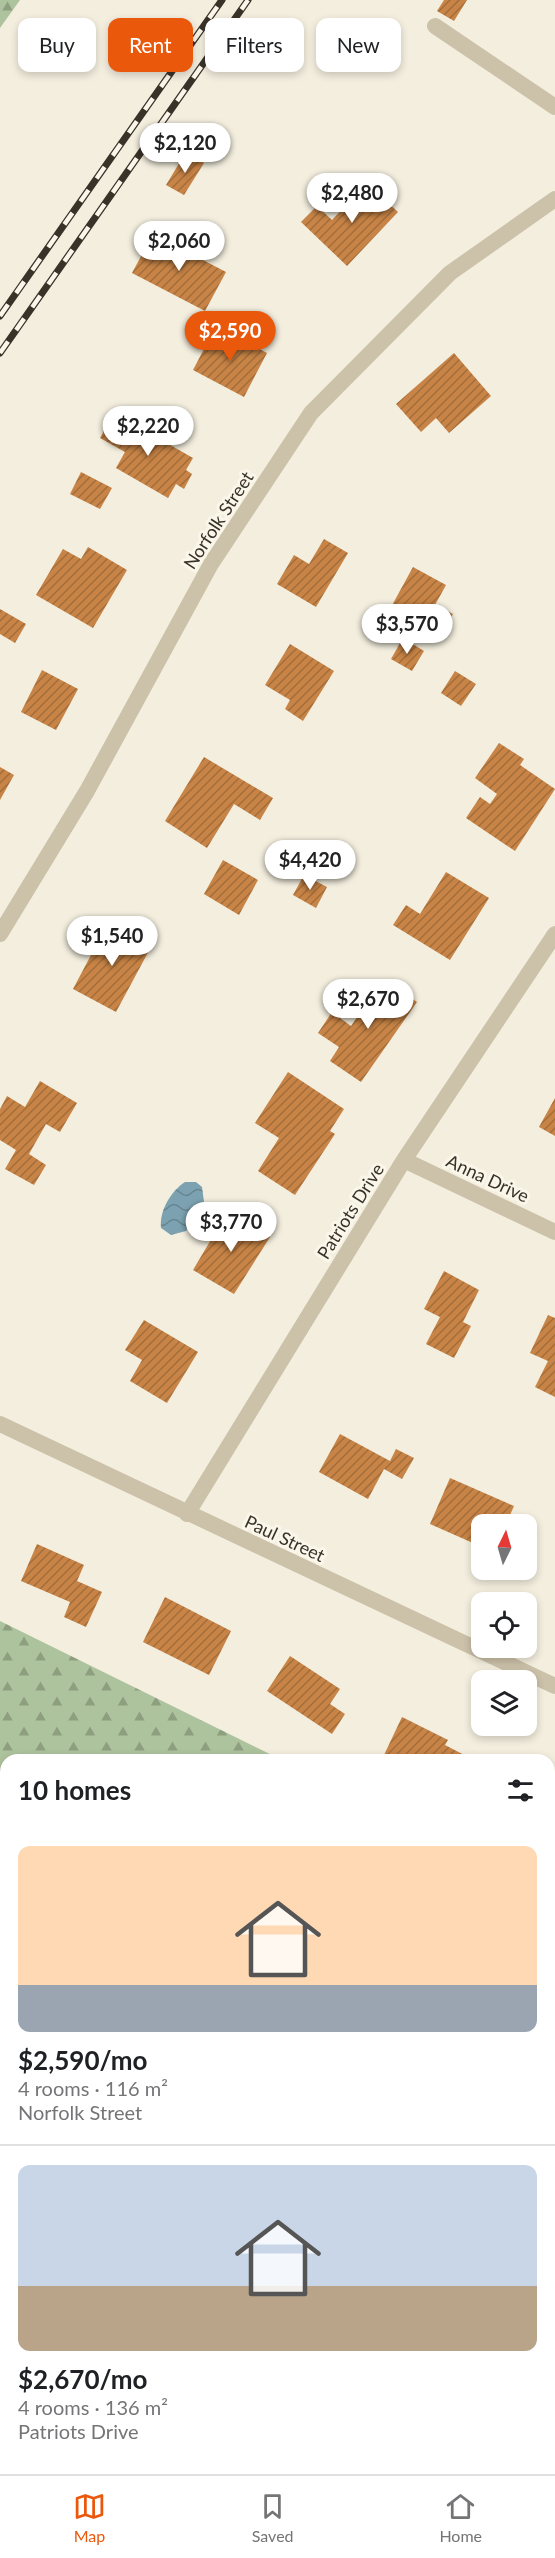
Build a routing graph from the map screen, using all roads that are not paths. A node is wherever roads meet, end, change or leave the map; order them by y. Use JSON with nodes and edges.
{"nodes":[{"id":1,"x":435,"y":26,"type":"dead end"},
{"id":2,"x":555,"y":107,"type":"edge"},
{"id":3,"x":555,"y":199,"type":"edge"},
{"id":4,"x":0,"y":934,"type":"edge"},
{"id":5,"x":555,"y":934,"type":"edge"},
{"id":6,"x":404,"y":1160,"type":"junction"},
{"id":7,"x":555,"y":1232,"type":"edge"},
{"id":8,"x":0,"y":1424,"type":"edge"},
{"id":9,"x":187,"y":1514,"type":"junction"},
{"id":10,"x":555,"y":1686,"type":"edge"}],
"edges":[{"from":1,"to":2,"type":"street"},
{"from":3,"to":4,"type":"street","name":"Norfolk Street"},
{"from":5,"to":6,"type":"street","name":"Patriots Drive"},
{"from":6,"to":7,"type":"street","name":"Anna Drive"},
{"from":6,"to":9,"type":"street","name":"Patriots Drive"},
{"from":8,"to":9,"type":"street","name":"Paul Street"},
{"from":9,"to":10,"type":"street","name":"Paul Street"}]}
